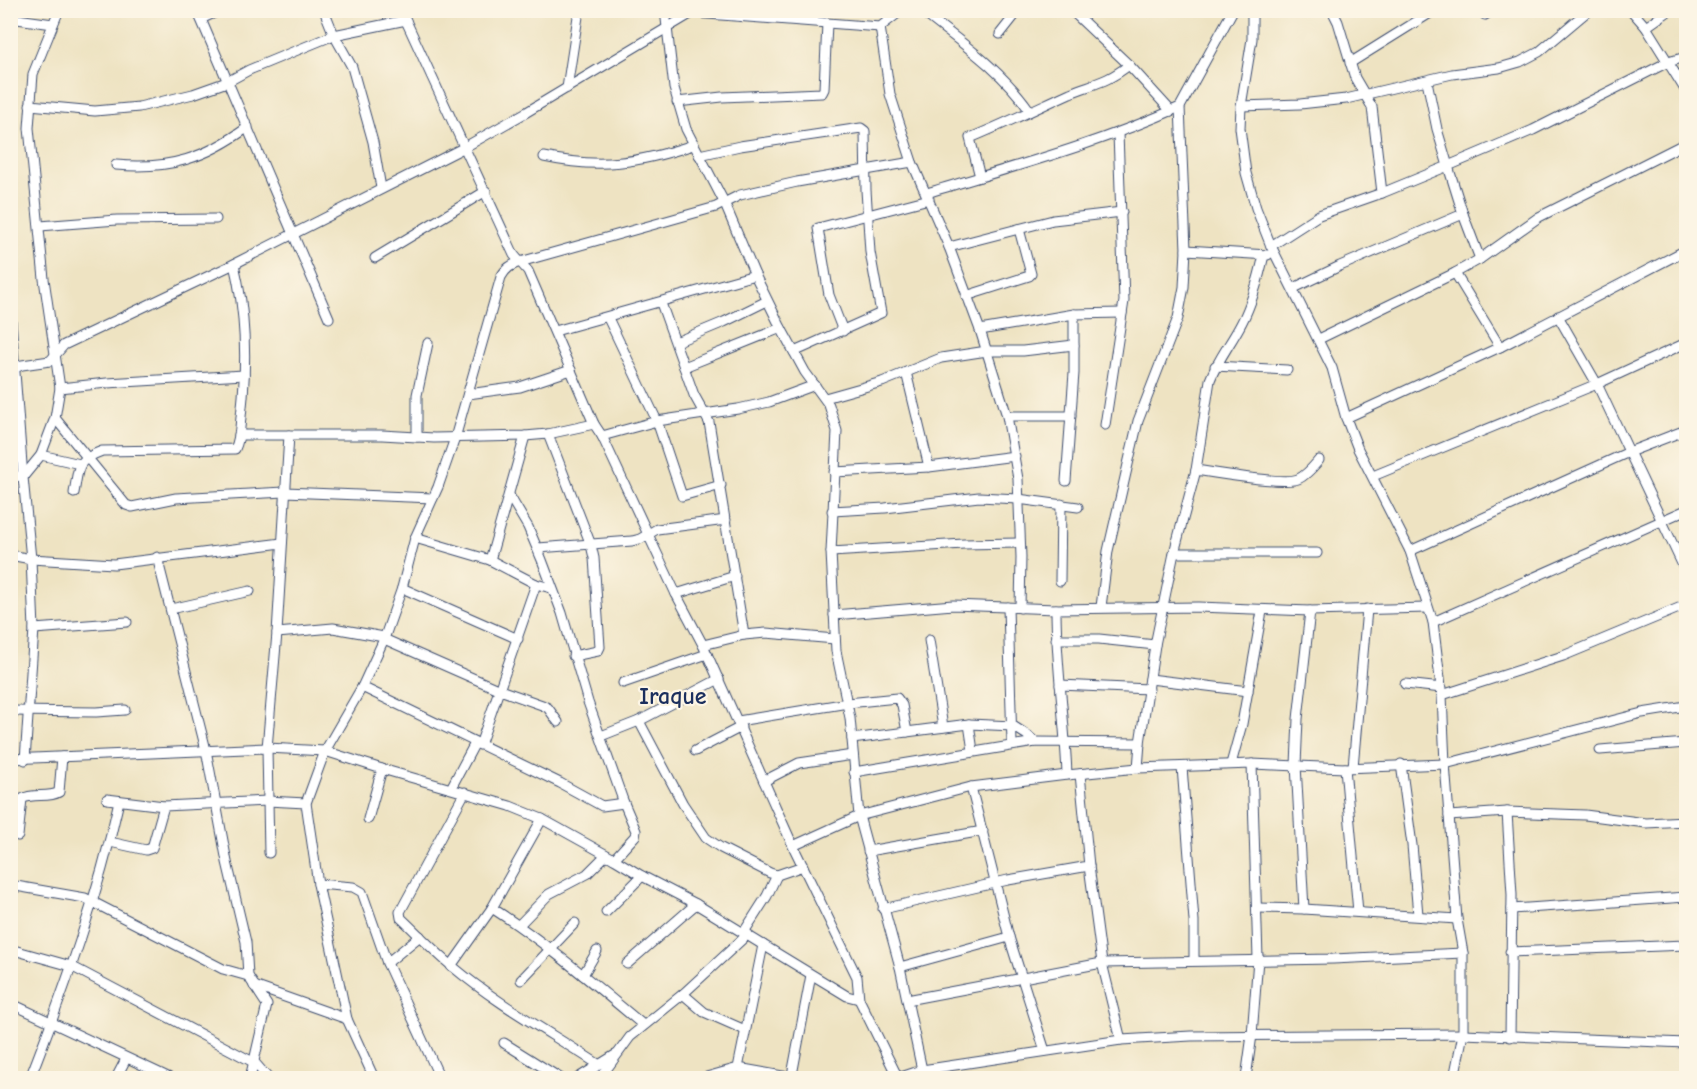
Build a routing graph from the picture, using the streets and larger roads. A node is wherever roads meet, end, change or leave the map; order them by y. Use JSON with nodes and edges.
{"nodes":[{"id":1,"x":59,"y":10,"type":"edge"},
{"id":2,"x":221,"y":10,"type":"edge"},
{"id":3,"x":324,"y":10,"type":"edge"},
{"id":4,"x":401,"y":10,"type":"edge"},
{"id":5,"x":579,"y":10,"type":"edge"},
{"id":6,"x":665,"y":10,"type":"edge"},
{"id":7,"x":902,"y":10,"type":"edge"},
{"id":8,"x":920,"y":10,"type":"edge"},
{"id":9,"x":1019,"y":10,"type":"edge"},
{"id":10,"x":1071,"y":10,"type":"edge"},
{"id":11,"x":1233,"y":10,"type":"edge"},
{"id":12,"x":1252,"y":10,"type":"edge"},
{"id":13,"x":1332,"y":10,"type":"edge"},
{"id":14,"x":1435,"y":10,"type":"edge"},
{"id":15,"x":1589,"y":10,"type":"edge"},
{"id":16,"x":1631,"y":10,"type":"edge"},
{"id":17,"x":1670,"y":10,"type":"edge"},
{"id":18,"x":696,"y":12,"type":"edge"},
{"id":19,"x":199,"y":15,"type":"edge"},
{"id":20,"x":10,"y":18,"type":"edge"},
{"id":21,"x":406,"y":20,"type":"junction"},
{"id":22,"x":827,"y":23,"type":"junction"},
{"id":23,"x":53,"y":24,"type":"junction"},
{"id":24,"x":667,"y":27,"type":"junction"},
{"id":25,"x":879,"y":27,"type":"junction"},
{"id":26,"x":1646,"y":27,"type":"junction"},
{"id":27,"x":1000,"y":34,"type":"dead end"},
{"id":28,"x":334,"y":35,"type":"junction"},
{"id":29,"x":1686,"y":57,"type":"edge"},
{"id":30,"x":1668,"y":62,"type":"junction"},
{"id":31,"x":1350,"y":63,"type":"junction"},
{"id":32,"x":1129,"y":65,"type":"junction"},
{"id":33,"x":1428,"y":81,"type":"junction"},
{"id":34,"x":227,"y":82,"type":"junction"},
{"id":35,"x":567,"y":88,"type":"junction"},
{"id":36,"x":1686,"y":91,"type":"edge"},
{"id":37,"x":1367,"y":95,"type":"junction"},
{"id":38,"x":677,"y":102,"type":"junction"},
{"id":39,"x":30,"y":105,"type":"junction"},
{"id":40,"x":1241,"y":106,"type":"junction"},
{"id":41,"x":1176,"y":109,"type":"junction"},
{"id":42,"x":1030,"y":111,"type":"junction"},
{"id":43,"x":248,"y":127,"type":"junction"},
{"id":44,"x":1118,"y":133,"type":"junction"},
{"id":45,"x":1686,"y":143,"type":"edge"},
{"id":46,"x":693,"y":145,"type":"junction"},
{"id":47,"x":465,"y":147,"type":"junction"},
{"id":48,"x":699,"y":155,"type":"junction"},
{"id":49,"x":544,"y":157,"type":"dead end"},
{"id":50,"x":912,"y":162,"type":"junction"},
{"id":51,"x":116,"y":165,"type":"dead end"},
{"id":52,"x":1448,"y":166,"type":"junction"},
{"id":53,"x":866,"y":171,"type":"junction"},
{"id":54,"x":980,"y":177,"type":"junction"},
{"id":55,"x":381,"y":188,"type":"junction"},
{"id":56,"x":486,"y":191,"type":"junction"},
{"id":57,"x":1382,"y":194,"type":"junction"},
{"id":58,"x":928,"y":196,"type":"junction"},
{"id":59,"x":724,"y":202,"type":"junction"},
{"id":60,"x":1122,"y":212,"type":"junction"},
{"id":61,"x":1462,"y":214,"type":"junction"},
{"id":62,"x":868,"y":217,"type":"junction"},
{"id":63,"x":216,"y":219,"type":"dead end"},
{"id":64,"x":40,"y":226,"type":"junction"},
{"id":65,"x":1019,"y":229,"type":"junction"},
{"id":66,"x":294,"y":233,"type":"junction"},
{"id":67,"x":1271,"y":246,"type":"junction"},
{"id":68,"x":949,"y":247,"type":"junction"},
{"id":69,"x":1186,"y":250,"type":"junction"},
{"id":70,"x":1686,"y":250,"type":"edge"},
{"id":71,"x":1264,"y":255,"type":"junction"},
{"id":72,"x":1276,"y":256,"type":"junction"},
{"id":73,"x":375,"y":258,"type":"dead end"},
{"id":74,"x":1480,"y":259,"type":"junction"},
{"id":75,"x":520,"y":262,"type":"junction"},
{"id":76,"x":234,"y":264,"type":"junction"},
{"id":77,"x":1455,"y":273,"type":"junction"},
{"id":78,"x":755,"y":275,"type":"junction"},
{"id":79,"x":1294,"y":288,"type":"junction"},
{"id":80,"x":966,"y":296,"type":"junction"},
{"id":81,"x":767,"y":301,"type":"junction"},
{"id":82,"x":661,"y":303,"type":"junction"},
{"id":83,"x":10,"y":307,"type":"edge"},
{"id":84,"x":1122,"y":313,"type":"junction"},
{"id":85,"x":1074,"y":314,"type":"junction"},
{"id":86,"x":1558,"y":316,"type":"junction"},
{"id":87,"x":329,"y":318,"type":"dead end"},
{"id":88,"x":608,"y":318,"type":"junction"},
{"id":89,"x":781,"y":328,"type":"junction"},
{"id":90,"x":980,"y":330,"type":"junction"},
{"id":91,"x":555,"y":331,"type":"junction"},
{"id":92,"x":843,"y":331,"type":"junction"},
{"id":93,"x":1319,"y":339,"type":"junction"},
{"id":94,"x":676,"y":342,"type":"junction"},
{"id":95,"x":428,"y":343,"type":"dead end"},
{"id":96,"x":1686,"y":343,"type":"edge"},
{"id":97,"x":1074,"y":345,"type":"junction"},
{"id":98,"x":1500,"y":347,"type":"junction"},
{"id":99,"x":987,"y":351,"type":"junction"},
{"id":100,"x":794,"y":352,"type":"junction"},
{"id":101,"x":55,"y":358,"type":"junction"},
{"id":102,"x":1215,"y":366,"type":"junction"},
{"id":103,"x":684,"y":367,"type":"junction"},
{"id":104,"x":13,"y":370,"type":"edge"},
{"id":105,"x":571,"y":370,"type":"junction"},
{"id":106,"x":1287,"y":370,"type":"dead end"},
{"id":107,"x":906,"y":372,"type":"junction"},
{"id":108,"x":244,"y":375,"type":"junction"},
{"id":109,"x":1597,"y":384,"type":"junction"},
{"id":110,"x":815,"y":385,"type":"junction"},
{"id":111,"x":60,"y":388,"type":"junction"},
{"id":112,"x":468,"y":394,"type":"junction"},
{"id":113,"x":825,"y":398,"type":"junction"},
{"id":114,"x":703,"y":414,"type":"junction"},
{"id":115,"x":1007,"y":416,"type":"junction"},
{"id":116,"x":1071,"y":416,"type":"junction"},
{"id":117,"x":55,"y":418,"type":"junction"},
{"id":118,"x":1346,"y":418,"type":"junction"},
{"id":119,"x":657,"y":421,"type":"junction"},
{"id":120,"x":594,"y":424,"type":"junction"},
{"id":121,"x":1105,"y":425,"type":"dead end"},
{"id":122,"x":1686,"y":430,"type":"edge"},
{"id":123,"x":548,"y":434,"type":"junction"},
{"id":124,"x":239,"y":435,"type":"junction"},
{"id":125,"x":289,"y":435,"type":"junction"},
{"id":126,"x":525,"y":436,"type":"junction"},
{"id":127,"x":602,"y":436,"type":"junction"},
{"id":128,"x":417,"y":437,"type":"junction"},
{"id":129,"x":455,"y":438,"type":"junction"},
{"id":130,"x":1629,"y":452,"type":"junction"},
{"id":131,"x":41,"y":455,"type":"junction"},
{"id":132,"x":1016,"y":456,"type":"junction"},
{"id":133,"x":83,"y":460,"type":"junction"},
{"id":134,"x":1319,"y":460,"type":"dead end"},
{"id":135,"x":929,"y":467,"type":"junction"},
{"id":136,"x":1196,"y":470,"type":"junction"},
{"id":137,"x":834,"y":472,"type":"junction"},
{"id":138,"x":10,"y":475,"type":"edge"},
{"id":139,"x":1372,"y":476,"type":"junction"},
{"id":140,"x":22,"y":477,"type":"junction"},
{"id":141,"x":1066,"y":481,"type":"dead end"},
{"id":142,"x":721,"y":485,"type":"junction"},
{"id":143,"x":285,"y":492,"type":"junction"},
{"id":144,"x":74,"y":493,"type":"dead end"},
{"id":145,"x":509,"y":495,"type":"junction"},
{"id":146,"x":433,"y":498,"type":"junction"},
{"id":147,"x":1018,"y":499,"type":"junction"},
{"id":148,"x":1061,"y":504,"type":"junction"},
{"id":149,"x":1078,"y":507,"type":"dead end"},
{"id":150,"x":1686,"y":510,"type":"edge"},
{"id":151,"x":832,"y":511,"type":"junction"},
{"id":152,"x":726,"y":520,"type":"junction"},
{"id":153,"x":1660,"y":521,"type":"junction"},
{"id":154,"x":649,"y":534,"type":"junction"},
{"id":155,"x":415,"y":538,"type":"junction"},
{"id":156,"x":282,"y":543,"type":"junction"},
{"id":157,"x":1019,"y":543,"type":"junction"},
{"id":158,"x":591,"y":545,"type":"junction"},
{"id":159,"x":538,"y":548,"type":"junction"},
{"id":160,"x":1410,"y":551,"type":"junction"},
{"id":161,"x":831,"y":552,"type":"junction"},
{"id":162,"x":1174,"y":553,"type":"junction"},
{"id":163,"x":1317,"y":553,"type":"dead end"},
{"id":164,"x":10,"y":555,"type":"edge"},
{"id":165,"x":157,"y":557,"type":"junction"},
{"id":166,"x":31,"y":559,"type":"junction"},
{"id":167,"x":490,"y":560,"type":"junction"},
{"id":168,"x":1686,"y":572,"type":"edge"},
{"id":169,"x":735,"y":576,"type":"junction"},
{"id":170,"x":1060,"y":581,"type":"dead end"},
{"id":171,"x":536,"y":584,"type":"junction"},
{"id":172,"x":402,"y":588,"type":"junction"},
{"id":173,"x":551,"y":588,"type":"junction"},
{"id":174,"x":250,"y":591,"type":"dead end"},
{"id":175,"x":676,"y":594,"type":"junction"},
{"id":176,"x":1686,"y":605,"type":"edge"},
{"id":177,"x":1008,"y":607,"type":"junction"},
{"id":178,"x":1101,"y":607,"type":"junction"},
{"id":179,"x":1163,"y":607,"type":"junction"},
{"id":180,"x":1020,"y":608,"type":"junction"},
{"id":181,"x":1427,"y":608,"type":"junction"},
{"id":182,"x":171,"y":609,"type":"junction"},
{"id":183,"x":1056,"y":609,"type":"junction"},
{"id":184,"x":1368,"y":609,"type":"junction"},
{"id":185,"x":1262,"y":611,"type":"junction"},
{"id":186,"x":1310,"y":611,"type":"junction"},
{"id":187,"x":834,"y":615,"type":"junction"},
{"id":188,"x":127,"y":622,"type":"dead end"},
{"id":189,"x":1433,"y":622,"type":"junction"},
{"id":190,"x":34,"y":629,"type":"junction"},
{"id":191,"x":277,"y":633,"type":"junction"},
{"id":192,"x":744,"y":635,"type":"junction"},
{"id":193,"x":384,"y":638,"type":"junction"},
{"id":194,"x":518,"y":639,"type":"junction"},
{"id":195,"x":835,"y":639,"type":"junction"},
{"id":196,"x":1056,"y":639,"type":"junction"},
{"id":197,"x":929,"y":640,"type":"dead end"},
{"id":198,"x":1155,"y":645,"type":"junction"},
{"id":199,"x":705,"y":649,"type":"junction"},
{"id":200,"x":573,"y":656,"type":"junction"},
{"id":201,"x":719,"y":679,"type":"junction"},
{"id":202,"x":623,"y":683,"type":"dead end"},
{"id":203,"x":1149,"y":684,"type":"junction"},
{"id":204,"x":1405,"y":684,"type":"dead end"},
{"id":205,"x":1060,"y":685,"type":"junction"},
{"id":206,"x":362,"y":687,"type":"junction"},
{"id":207,"x":500,"y":690,"type":"junction"},
{"id":208,"x":1248,"y":691,"type":"junction"},
{"id":209,"x":1442,"y":691,"type":"junction"},
{"id":210,"x":848,"y":703,"type":"junction"},
{"id":211,"x":1686,"y":706,"type":"edge"},
{"id":212,"x":125,"y":710,"type":"dead end"},
{"id":213,"x":10,"y":711,"type":"edge"},
{"id":214,"x":29,"y":712,"type":"junction"},
{"id":215,"x":639,"y":721,"type":"junction"},
{"id":216,"x":558,"y":723,"type":"dead end"},
{"id":217,"x":740,"y":724,"type":"junction"},
{"id":218,"x":969,"y":724,"type":"junction"},
{"id":219,"x":1012,"y":726,"type":"junction"},
{"id":220,"x":943,"y":727,"type":"junction"},
{"id":221,"x":907,"y":732,"type":"junction"},
{"id":222,"x":601,"y":736,"type":"junction"},
{"id":223,"x":852,"y":740,"type":"junction"},
{"id":224,"x":1035,"y":742,"type":"junction"},
{"id":225,"x":1066,"y":742,"type":"junction"},
{"id":226,"x":1140,"y":743,"type":"junction"},
{"id":227,"x":1686,"y":743,"type":"edge"},
{"id":228,"x":478,"y":744,"type":"junction"},
{"id":229,"x":1012,"y":744,"type":"junction"},
{"id":230,"x":267,"y":748,"type":"junction"},
{"id":231,"x":206,"y":750,"type":"junction"},
{"id":232,"x":695,"y":750,"type":"dead end"},
{"id":233,"x":1600,"y":750,"type":"dead end"},
{"id":234,"x":325,"y":751,"type":"junction"},
{"id":235,"x":973,"y":751,"type":"junction"},
{"id":236,"x":853,"y":755,"type":"junction"},
{"id":237,"x":62,"y":757,"type":"junction"},
{"id":238,"x":10,"y":759,"type":"edge"},
{"id":239,"x":25,"y":760,"type":"junction"},
{"id":240,"x":1231,"y":764,"type":"junction"},
{"id":241,"x":1252,"y":764,"type":"junction"},
{"id":242,"x":1401,"y":764,"type":"junction"},
{"id":243,"x":1445,"y":764,"type":"junction"},
{"id":244,"x":1296,"y":765,"type":"junction"},
{"id":245,"x":1182,"y":766,"type":"junction"},
{"id":246,"x":1349,"y":767,"type":"junction"},
{"id":247,"x":1138,"y":768,"type":"junction"},
{"id":248,"x":382,"y":769,"type":"junction"},
{"id":249,"x":854,"y":772,"type":"junction"},
{"id":250,"x":1080,"y":774,"type":"junction"},
{"id":251,"x":1067,"y":775,"type":"junction"},
{"id":252,"x":764,"y":781,"type":"junction"},
{"id":253,"x":971,"y":787,"type":"junction"},
{"id":254,"x":451,"y":788,"type":"junction"},
{"id":255,"x":465,"y":792,"type":"junction"},
{"id":256,"x":106,"y":799,"type":"dead end"},
{"id":257,"x":119,"y":801,"type":"junction"},
{"id":258,"x":267,"y":801,"type":"junction"},
{"id":259,"x":306,"y":803,"type":"junction"},
{"id":260,"x":624,"y":803,"type":"junction"},
{"id":261,"x":216,"y":804,"type":"junction"},
{"id":262,"x":164,"y":806,"type":"junction"},
{"id":263,"x":1507,"y":812,"type":"junction"},
{"id":264,"x":859,"y":816,"type":"junction"},
{"id":265,"x":1449,"y":816,"type":"junction"},
{"id":266,"x":368,"y":819,"type":"dead end"},
{"id":267,"x":542,"y":819,"type":"junction"},
{"id":268,"x":1686,"y":821,"type":"edge"},
{"id":269,"x":982,"y":831,"type":"junction"},
{"id":270,"x":18,"y":836,"type":"dead end"},
{"id":271,"x":110,"y":842,"type":"junction"},
{"id":272,"x":794,"y":846,"type":"junction"},
{"id":273,"x":868,"y":851,"type":"junction"},
{"id":274,"x":269,"y":854,"type":"dead end"},
{"id":275,"x":610,"y":857,"type":"junction"},
{"id":276,"x":803,"y":866,"type":"junction"},
{"id":277,"x":1089,"y":866,"type":"junction"},
{"id":278,"x":777,"y":875,"type":"junction"},
{"id":279,"x":642,"y":876,"type":"junction"},
{"id":280,"x":318,"y":884,"type":"junction"},
{"id":281,"x":995,"y":884,"type":"junction"},
{"id":282,"x":10,"y":885,"type":"edge"},
{"id":283,"x":1686,"y":897,"type":"edge"},
{"id":284,"x":93,"y":902,"type":"junction"},
{"id":285,"x":696,"y":904,"type":"junction"},
{"id":286,"x":492,"y":908,"type":"junction"},
{"id":287,"x":1258,"y":908,"type":"junction"},
{"id":288,"x":883,"y":909,"type":"junction"},
{"id":289,"x":1304,"y":909,"type":"junction"},
{"id":290,"x":1512,"y":909,"type":"junction"},
{"id":291,"x":606,"y":912,"type":"dead end"},
{"id":292,"x":1358,"y":912,"type":"junction"},
{"id":293,"x":1418,"y":915,"type":"junction"},
{"id":294,"x":1457,"y":919,"type":"junction"},
{"id":295,"x":575,"y":923,"type":"dead end"},
{"id":296,"x":519,"y":925,"type":"junction"},
{"id":297,"x":746,"y":933,"type":"junction"},
{"id":298,"x":420,"y":936,"type":"junction"},
{"id":299,"x":1009,"y":937,"type":"junction"},
{"id":300,"x":763,"y":945,"type":"junction"},
{"id":301,"x":1686,"y":945,"type":"edge"},
{"id":302,"x":10,"y":949,"type":"edge"},
{"id":303,"x":550,"y":949,"type":"junction"},
{"id":304,"x":597,"y":951,"type":"dead end"},
{"id":305,"x":1510,"y":952,"type":"junction"},
{"id":306,"x":1463,"y":953,"type":"junction"},
{"id":307,"x":1258,"y":959,"type":"junction"},
{"id":308,"x":1194,"y":960,"type":"junction"},
{"id":309,"x":387,"y":963,"type":"junction"},
{"id":310,"x":1102,"y":963,"type":"junction"},
{"id":311,"x":627,"y":964,"type":"dead end"},
{"id":312,"x":71,"y":966,"type":"junction"},
{"id":313,"x":451,"y":966,"type":"junction"},
{"id":314,"x":900,"y":967,"type":"junction"},
{"id":315,"x":583,"y":975,"type":"junction"},
{"id":316,"x":811,"y":975,"type":"junction"},
{"id":317,"x":248,"y":976,"type":"junction"},
{"id":318,"x":1022,"y":977,"type":"junction"},
{"id":319,"x":521,"y":980,"type":"dead end"},
{"id":320,"x":254,"y":986,"type":"junction"},
{"id":321,"x":682,"y":994,"type":"junction"},
{"id":322,"x":860,"y":999,"type":"junction"},
{"id":323,"x":907,"y":1000,"type":"junction"},
{"id":324,"x":10,"y":1003,"type":"edge"},
{"id":325,"x":346,"y":1019,"type":"junction"},
{"id":326,"x":52,"y":1023,"type":"junction"},
{"id":327,"x":644,"y":1025,"type":"junction"},
{"id":328,"x":745,"y":1030,"type":"junction"},
{"id":329,"x":1463,"y":1034,"type":"junction"},
{"id":330,"x":1252,"y":1035,"type":"junction"},
{"id":331,"x":1509,"y":1037,"type":"junction"},
{"id":332,"x":1121,"y":1040,"type":"junction"},
{"id":333,"x":504,"y":1043,"type":"dead end"},
{"id":334,"x":1686,"y":1043,"type":"edge"},
{"id":335,"x":1045,"y":1051,"type":"junction"},
{"id":336,"x":617,"y":1053,"type":"junction"},
{"id":337,"x":126,"y":1059,"type":"junction"},
{"id":338,"x":255,"y":1063,"type":"junction"},
{"id":339,"x":598,"y":1064,"type":"junction"},
{"id":340,"x":738,"y":1068,"type":"junction"},
{"id":341,"x":922,"y":1071,"type":"junction"},
{"id":342,"x":30,"y":1078,"type":"edge"},
{"id":343,"x":116,"y":1078,"type":"edge"},
{"id":344,"x":170,"y":1078,"type":"edge"},
{"id":345,"x":250,"y":1078,"type":"edge"},
{"id":346,"x":268,"y":1078,"type":"edge"},
{"id":347,"x":374,"y":1078,"type":"edge"},
{"id":348,"x":440,"y":1078,"type":"edge"},
{"id":349,"x":560,"y":1078,"type":"edge"},
{"id":350,"x":578,"y":1078,"type":"edge"},
{"id":351,"x":600,"y":1078,"type":"edge"},
{"id":352,"x":703,"y":1078,"type":"edge"},
{"id":353,"x":898,"y":1078,"type":"edge"},
{"id":354,"x":1246,"y":1078,"type":"edge"},
{"id":355,"x":1454,"y":1078,"type":"edge"}],
"edges":[{"from":1,"to":23,"type":"street"},
{"from":2,"to":19,"type":"street"},
{"from":3,"to":28,"type":"street"},
{"from":4,"to":21,"type":"street"},
{"from":5,"to":35,"type":"street"},
{"from":6,"to":24,"type":"street"},
{"from":7,"to":25,"type":"street"},
{"from":8,"to":42,"type":"street"},
{"from":9,"to":27,"type":"street"},
{"from":10,"to":32,"type":"street"},
{"from":11,"to":41,"type":"street"},
{"from":12,"to":40,"type":"street"},
{"from":13,"to":31,"type":"street"},
{"from":14,"to":31,"type":"street"},
{"from":15,"to":33,"type":"street"},
{"from":16,"to":26,"type":"street"},
{"from":17,"to":26,"type":"street"},
{"from":18,"to":22,"type":"street"},
{"from":18,"to":24,"type":"street"},
{"from":19,"to":34,"type":"street"},
{"from":20,"to":23,"type":"street"},
{"from":21,"to":28,"type":"street"},
{"from":21,"to":47,"type":"street"},
{"from":22,"to":25,"type":"street"},
{"from":22,"to":38,"type":"street"},
{"from":23,"to":39,"type":"street"},
{"from":24,"to":35,"type":"street"},
{"from":24,"to":38,"type":"street"},
{"from":25,"to":50,"type":"street"},
{"from":26,"to":30,"type":"street"},
{"from":28,"to":34,"type":"street"},
{"from":28,"to":55,"type":"street"},
{"from":29,"to":30,"type":"street"},
{"from":30,"to":36,"type":"street"},
{"from":30,"to":52,"type":"street"},
{"from":31,"to":37,"type":"street"},
{"from":32,"to":41,"type":"street"},
{"from":32,"to":42,"type":"street"},
{"from":33,"to":37,"type":"street"},
{"from":33,"to":52,"type":"street"},
{"from":34,"to":39,"type":"street"},
{"from":34,"to":43,"type":"street"},
{"from":35,"to":47,"type":"street"},
{"from":37,"to":40,"type":"street"},
{"from":37,"to":57,"type":"street"},
{"from":38,"to":46,"type":"street"},
{"from":39,"to":64,"type":"street"},
{"from":40,"to":67,"type":"street"},
{"from":41,"to":44,"type":"street"},
{"from":41,"to":69,"type":"street"},
{"from":42,"to":54,"type":"street"},
{"from":43,"to":51,"type":"street"},
{"from":43,"to":66,"type":"street"},
{"from":44,"to":54,"type":"street"},
{"from":44,"to":60,"type":"street"},
{"from":45,"to":74,"type":"street"},
{"from":46,"to":48,"type":"street"},
{"from":46,"to":49,"type":"street"},
{"from":47,"to":55,"type":"street"},
{"from":47,"to":56,"type":"street"},
{"from":48,"to":53,"type":"street"},
{"from":48,"to":59,"type":"street"},
{"from":50,"to":53,"type":"street"},
{"from":50,"to":58,"type":"street"},
{"from":52,"to":57,"type":"street"},
{"from":52,"to":61,"type":"street"},
{"from":53,"to":59,"type":"street"},
{"from":53,"to":62,"type":"street"},
{"from":54,"to":58,"type":"street"},
{"from":55,"to":66,"type":"street"},
{"from":56,"to":73,"type":"street"},
{"from":56,"to":75,"type":"street"},
{"from":57,"to":67,"type":"street"},
{"from":58,"to":62,"type":"street"},
{"from":58,"to":68,"type":"street"},
{"from":59,"to":75,"type":"street"},
{"from":59,"to":78,"type":"street"},
{"from":60,"to":65,"type":"street"},
{"from":60,"to":84,"type":"street"},
{"from":61,"to":74,"type":"street"},
{"from":61,"to":79,"type":"street"},
{"from":62,"to":92,"type":"street"},
{"from":62,"to":92,"type":"street"},
{"from":63,"to":64,"type":"street"},
{"from":64,"to":101,"type":"street"},
{"from":65,"to":68,"type":"street"},
{"from":65,"to":80,"type":"street"},
{"from":66,"to":76,"type":"street"},
{"from":66,"to":87,"type":"street"},
{"from":67,"to":72,"type":"street"},
{"from":68,"to":80,"type":"street"},
{"from":69,"to":71,"type":"street"},
{"from":69,"to":178,"type":"street"},
{"from":70,"to":86,"type":"street"},
{"from":71,"to":72,"type":"street"},
{"from":71,"to":102,"type":"street"},
{"from":72,"to":79,"type":"street"},
{"from":74,"to":77,"type":"street"},
{"from":75,"to":91,"type":"street"},
{"from":75,"to":112,"type":"street"},
{"from":76,"to":101,"type":"street"},
{"from":76,"to":108,"type":"street"},
{"from":77,"to":93,"type":"street"},
{"from":77,"to":98,"type":"street"},
{"from":78,"to":81,"type":"street"},
{"from":78,"to":82,"type":"street"},
{"from":79,"to":93,"type":"street"},
{"from":80,"to":90,"type":"street"},
{"from":81,"to":89,"type":"street"},
{"from":81,"to":94,"type":"street"},
{"from":82,"to":88,"type":"street"},
{"from":82,"to":94,"type":"street"},
{"from":83,"to":104,"type":"street"},
{"from":84,"to":85,"type":"street"},
{"from":84,"to":121,"type":"street"},
{"from":85,"to":90,"type":"street"},
{"from":85,"to":97,"type":"street"},
{"from":86,"to":98,"type":"street"},
{"from":86,"to":109,"type":"street"},
{"from":88,"to":91,"type":"street"},
{"from":88,"to":119,"type":"street"},
{"from":89,"to":100,"type":"street"},
{"from":89,"to":103,"type":"street"},
{"from":90,"to":99,"type":"street"},
{"from":91,"to":105,"type":"street"},
{"from":92,"to":100,"type":"street"},
{"from":93,"to":118,"type":"street"},
{"from":94,"to":103,"type":"street"},
{"from":95,"to":128,"type":"street"},
{"from":96,"to":109,"type":"street"},
{"from":97,"to":99,"type":"street"},
{"from":97,"to":116,"type":"street"},
{"from":98,"to":118,"type":"street"},
{"from":99,"to":107,"type":"street"},
{"from":99,"to":115,"type":"street"},
{"from":100,"to":110,"type":"street"},
{"from":101,"to":104,"type":"street"},
{"from":101,"to":111,"type":"street"},
{"from":102,"to":106,"type":"street"},
{"from":102,"to":136,"type":"street"},
{"from":103,"to":114,"type":"street"},
{"from":104,"to":140,"type":"street"},
{"from":105,"to":112,"type":"street"},
{"from":105,"to":120,"type":"street"},
{"from":107,"to":113,"type":"street"},
{"from":107,"to":135,"type":"street"},
{"from":108,"to":111,"type":"street"},
{"from":108,"to":124,"type":"street"},
{"from":109,"to":130,"type":"street"},
{"from":109,"to":139,"type":"street"},
{"from":110,"to":113,"type":"street"},
{"from":110,"to":114,"type":"street"},
{"from":111,"to":117,"type":"street"},
{"from":112,"to":129,"type":"street"},
{"from":113,"to":137,"type":"street"},
{"from":114,"to":119,"type":"street"},
{"from":114,"to":142,"type":"street"},
{"from":115,"to":116,"type":"street"},
{"from":115,"to":132,"type":"street"},
{"from":116,"to":141,"type":"street"},
{"from":117,"to":131,"type":"street"},
{"from":117,"to":133,"type":"street"},
{"from":118,"to":139,"type":"street"},
{"from":119,"to":127,"type":"street"},
{"from":119,"to":142,"type":"street"},
{"from":120,"to":123,"type":"street"},
{"from":120,"to":127,"type":"street"},
{"from":122,"to":130,"type":"street"},
{"from":123,"to":126,"type":"street"},
{"from":123,"to":158,"type":"street"},
{"from":124,"to":125,"type":"street"},
{"from":124,"to":133,"type":"street"},
{"from":125,"to":128,"type":"street"},
{"from":125,"to":143,"type":"street"},
{"from":126,"to":129,"type":"street"},
{"from":126,"to":145,"type":"street"},
{"from":127,"to":154,"type":"street"},
{"from":128,"to":129,"type":"street"},
{"from":129,"to":146,"type":"street"},
{"from":130,"to":153,"type":"street"},
{"from":130,"to":160,"type":"street"},
{"from":131,"to":133,"type":"street"},
{"from":131,"to":140,"type":"street"},
{"from":132,"to":135,"type":"street"},
{"from":132,"to":147,"type":"street"},
{"from":133,"to":143,"type":"street"},
{"from":133,"to":144,"type":"street"},
{"from":134,"to":136,"type":"street"},
{"from":135,"to":137,"type":"street"},
{"from":136,"to":162,"type":"street"},
{"from":137,"to":151,"type":"street"},
{"from":138,"to":140,"type":"street"},
{"from":139,"to":160,"type":"street"},
{"from":140,"to":166,"type":"street"},
{"from":142,"to":152,"type":"street"},
{"from":143,"to":146,"type":"street"},
{"from":143,"to":156,"type":"street"},
{"from":145,"to":159,"type":"street"},
{"from":145,"to":167,"type":"street"},
{"from":146,"to":155,"type":"street"},
{"from":147,"to":148,"type":"street"},
{"from":147,"to":151,"type":"street"},
{"from":147,"to":157,"type":"street"},
{"from":148,"to":149,"type":"street"},
{"from":148,"to":170,"type":"street"},
{"from":150,"to":153,"type":"street"},
{"from":151,"to":161,"type":"street"},
{"from":152,"to":154,"type":"street"},
{"from":152,"to":169,"type":"street"},
{"from":153,"to":168,"type":"street"},
{"from":153,"to":189,"type":"street"},
{"from":154,"to":158,"type":"street"},
{"from":154,"to":175,"type":"street"},
{"from":155,"to":167,"type":"street"},
{"from":155,"to":172,"type":"street"},
{"from":156,"to":165,"type":"street"},
{"from":156,"to":191,"type":"street"},
{"from":157,"to":161,"type":"street"},
{"from":157,"to":180,"type":"street"},
{"from":158,"to":159,"type":"street"},
{"from":158,"to":200,"type":"street"},
{"from":159,"to":173,"type":"street"},
{"from":160,"to":181,"type":"street"},
{"from":161,"to":187,"type":"street"},
{"from":162,"to":163,"type":"street"},
{"from":162,"to":179,"type":"street"},
{"from":164,"to":166,"type":"street"},
{"from":165,"to":166,"type":"street"},
{"from":165,"to":182,"type":"street"},
{"from":166,"to":190,"type":"street"},
{"from":167,"to":171,"type":"street"},
{"from":169,"to":175,"type":"street"},
{"from":169,"to":192,"type":"street"},
{"from":171,"to":173,"type":"street"},
{"from":171,"to":194,"type":"street"},
{"from":172,"to":193,"type":"street"},
{"from":172,"to":194,"type":"street"},
{"from":173,"to":200,"type":"street"},
{"from":174,"to":182,"type":"street"},
{"from":175,"to":199,"type":"street"},
{"from":176,"to":209,"type":"street"},
{"from":177,"to":180,"type":"street"},
{"from":177,"to":187,"type":"street"},
{"from":177,"to":219,"type":"street"},
{"from":178,"to":179,"type":"street"},
{"from":178,"to":183,"type":"street"},
{"from":179,"to":185,"type":"street"},
{"from":179,"to":198,"type":"street"},
{"from":180,"to":183,"type":"street"},
{"from":181,"to":184,"type":"street"},
{"from":181,"to":189,"type":"street"},
{"from":182,"to":231,"type":"street"},
{"from":183,"to":196,"type":"street"},
{"from":184,"to":186,"type":"street"},
{"from":184,"to":246,"type":"street"},
{"from":185,"to":186,"type":"street"},
{"from":185,"to":208,"type":"street"},
{"from":186,"to":244,"type":"street"},
{"from":187,"to":195,"type":"street"},
{"from":188,"to":190,"type":"street"},
{"from":189,"to":209,"type":"street"},
{"from":190,"to":214,"type":"street"},
{"from":191,"to":193,"type":"street"},
{"from":191,"to":230,"type":"street"},
{"from":192,"to":195,"type":"street"},
{"from":192,"to":199,"type":"street"},
{"from":193,"to":206,"type":"street"},
{"from":193,"to":207,"type":"street"},
{"from":194,"to":207,"type":"street"},
{"from":195,"to":210,"type":"street"},
{"from":196,"to":198,"type":"street"},
{"from":196,"to":205,"type":"street"},
{"from":197,"to":220,"type":"street"},
{"from":198,"to":203,"type":"street"},
{"from":199,"to":201,"type":"street"},
{"from":199,"to":202,"type":"street"},
{"from":200,"to":222,"type":"street"},
{"from":201,"to":215,"type":"street"},
{"from":201,"to":217,"type":"street"},
{"from":203,"to":205,"type":"street"},
{"from":203,"to":208,"type":"street"},
{"from":203,"to":226,"type":"street"},
{"from":204,"to":209,"type":"street"},
{"from":205,"to":225,"type":"street"},
{"from":206,"to":228,"type":"street"},
{"from":206,"to":234,"type":"street"},
{"from":207,"to":216,"type":"street"},
{"from":207,"to":228,"type":"street"},
{"from":208,"to":240,"type":"street"},
{"from":209,"to":243,"type":"street"},
{"from":210,"to":217,"type":"street"},
{"from":210,"to":221,"type":"street"},
{"from":210,"to":223,"type":"street"},
{"from":211,"to":243,"type":"street"},
{"from":212,"to":214,"type":"street"},
{"from":213,"to":214,"type":"street"},
{"from":214,"to":239,"type":"street"},
{"from":215,"to":222,"type":"street"},
{"from":215,"to":278,"type":"street"},
{"from":217,"to":232,"type":"street"},
{"from":217,"to":252,"type":"street"},
{"from":218,"to":219,"type":"street"},
{"from":218,"to":220,"type":"street"},
{"from":218,"to":235,"type":"street"},
{"from":219,"to":224,"type":"street"},
{"from":219,"to":229,"type":"street"},
{"from":220,"to":221,"type":"street"},
{"from":221,"to":223,"type":"street"},
{"from":222,"to":260,"type":"street"},
{"from":223,"to":236,"type":"street"},
{"from":224,"to":225,"type":"street"},
{"from":224,"to":229,"type":"street"},
{"from":225,"to":226,"type":"street"},
{"from":225,"to":251,"type":"street"},
{"from":226,"to":247,"type":"street"},
{"from":227,"to":233,"type":"street"},
{"from":228,"to":254,"type":"street"},
{"from":228,"to":260,"type":"street"},
{"from":229,"to":235,"type":"street"},
{"from":230,"to":231,"type":"street"},
{"from":230,"to":234,"type":"street"},
{"from":230,"to":258,"type":"street"},
{"from":231,"to":237,"type":"street"},
{"from":231,"to":261,"type":"street"},
{"from":234,"to":248,"type":"street"},
{"from":234,"to":259,"type":"street"},
{"from":235,"to":249,"type":"street"},
{"from":236,"to":249,"type":"street"},
{"from":236,"to":252,"type":"street"},
{"from":237,"to":239,"type":"street"},
{"from":237,"to":270,"type":"street"},
{"from":238,"to":239,"type":"street"},
{"from":240,"to":241,"type":"street"},
{"from":240,"to":245,"type":"street"},
{"from":241,"to":244,"type":"street"},
{"from":241,"to":287,"type":"street"},
{"from":242,"to":243,"type":"street"},
{"from":242,"to":246,"type":"street"},
{"from":242,"to":293,"type":"street"},
{"from":243,"to":265,"type":"street"},
{"from":244,"to":246,"type":"street"},
{"from":244,"to":289,"type":"street"},
{"from":245,"to":247,"type":"street"},
{"from":245,"to":308,"type":"street"},
{"from":246,"to":292,"type":"street"},
{"from":247,"to":250,"type":"street"},
{"from":248,"to":254,"type":"street"},
{"from":248,"to":266,"type":"street"},
{"from":249,"to":264,"type":"street"},
{"from":250,"to":251,"type":"street"},
{"from":250,"to":277,"type":"street"},
{"from":251,"to":253,"type":"street"},
{"from":252,"to":272,"type":"street"},
{"from":253,"to":264,"type":"street"},
{"from":253,"to":269,"type":"street"},
{"from":254,"to":255,"type":"street"},
{"from":255,"to":267,"type":"street"},
{"from":255,"to":298,"type":"street"},
{"from":256,"to":257,"type":"street"},
{"from":257,"to":262,"type":"street"},
{"from":257,"to":271,"type":"street"},
{"from":258,"to":259,"type":"street"},
{"from":258,"to":261,"type":"street"},
{"from":258,"to":274,"type":"street"},
{"from":259,"to":280,"type":"street"},
{"from":260,"to":275,"type":"street"},
{"from":261,"to":262,"type":"street"},
{"from":261,"to":317,"type":"street"},
{"from":262,"to":271,"type":"street"},
{"from":263,"to":265,"type":"street"},
{"from":263,"to":268,"type":"street"},
{"from":263,"to":290,"type":"street"},
{"from":264,"to":272,"type":"street"},
{"from":264,"to":273,"type":"street"},
{"from":265,"to":294,"type":"street"},
{"from":267,"to":275,"type":"street"},
{"from":267,"to":286,"type":"street"},
{"from":269,"to":273,"type":"street"},
{"from":269,"to":281,"type":"street"},
{"from":271,"to":284,"type":"street"},
{"from":272,"to":276,"type":"street"},
{"from":273,"to":288,"type":"street"},
{"from":275,"to":279,"type":"street"},
{"from":275,"to":296,"type":"street"},
{"from":276,"to":278,"type":"street"},
{"from":276,"to":322,"type":"street"},
{"from":277,"to":281,"type":"street"},
{"from":277,"to":310,"type":"street"},
{"from":278,"to":297,"type":"street"},
{"from":279,"to":285,"type":"street"},
{"from":279,"to":291,"type":"street"},
{"from":280,"to":309,"type":"street"},
{"from":280,"to":325,"type":"street"},
{"from":281,"to":288,"type":"street"},
{"from":281,"to":299,"type":"street"},
{"from":282,"to":284,"type":"street"},
{"from":283,"to":290,"type":"street"},
{"from":284,"to":312,"type":"street"},
{"from":284,"to":317,"type":"street"},
{"from":285,"to":297,"type":"street"},
{"from":285,"to":311,"type":"street"},
{"from":286,"to":296,"type":"street"},
{"from":286,"to":313,"type":"street"},
{"from":287,"to":289,"type":"street"},
{"from":287,"to":307,"type":"street"},
{"from":288,"to":314,"type":"street"},
{"from":289,"to":292,"type":"street"},
{"from":290,"to":305,"type":"street"},
{"from":292,"to":293,"type":"street"},
{"from":293,"to":294,"type":"street"},
{"from":294,"to":306,"type":"street"},
{"from":295,"to":303,"type":"street"},
{"from":296,"to":303,"type":"street"},
{"from":297,"to":300,"type":"street"},
{"from":297,"to":321,"type":"street"},
{"from":298,"to":309,"type":"street"},
{"from":298,"to":313,"type":"street"},
{"from":299,"to":314,"type":"street"},
{"from":299,"to":318,"type":"street"},
{"from":300,"to":316,"type":"street"},
{"from":300,"to":328,"type":"street"},
{"from":301,"to":305,"type":"street"},
{"from":302,"to":312,"type":"street"},
{"from":303,"to":315,"type":"street"},
{"from":303,"to":319,"type":"street"},
{"from":304,"to":315,"type":"street"},
{"from":305,"to":331,"type":"street"},
{"from":306,"to":307,"type":"street"},
{"from":306,"to":329,"type":"street"},
{"from":307,"to":308,"type":"street"},
{"from":307,"to":330,"type":"street"},
{"from":308,"to":310,"type":"street"},
{"from":309,"to":348,"type":"street"},
{"from":310,"to":318,"type":"street"},
{"from":310,"to":332,"type":"street"},
{"from":312,"to":326,"type":"street"},
{"from":312,"to":338,"type":"street"},
{"from":313,"to":339,"type":"street"},
{"from":314,"to":323,"type":"street"},
{"from":315,"to":327,"type":"street"},
{"from":316,"to":322,"type":"street"},
{"from":316,"to":340,"type":"street"},
{"from":317,"to":320,"type":"street"},
{"from":318,"to":323,"type":"street"},
{"from":318,"to":335,"type":"street"},
{"from":320,"to":325,"type":"street"},
{"from":320,"to":338,"type":"street"},
{"from":321,"to":327,"type":"street"},
{"from":321,"to":328,"type":"street"},
{"from":322,"to":353,"type":"street"},
{"from":323,"to":341,"type":"street"},
{"from":324,"to":326,"type":"street"},
{"from":325,"to":347,"type":"street"},
{"from":326,"to":337,"type":"street"},
{"from":326,"to":342,"type":"street"},
{"from":327,"to":336,"type":"street"},
{"from":328,"to":340,"type":"street"},
{"from":329,"to":330,"type":"street"},
{"from":329,"to":331,"type":"street"},
{"from":329,"to":355,"type":"street"},
{"from":330,"to":332,"type":"street"},
{"from":330,"to":354,"type":"street"},
{"from":331,"to":334,"type":"street"},
{"from":332,"to":335,"type":"street"},
{"from":333,"to":349,"type":"street"},
{"from":335,"to":341,"type":"street"},
{"from":336,"to":339,"type":"street"},
{"from":336,"to":351,"type":"street"},
{"from":337,"to":343,"type":"street"},
{"from":337,"to":344,"type":"street"},
{"from":338,"to":345,"type":"street"},
{"from":338,"to":346,"type":"street"},
{"from":339,"to":350,"type":"street"},
{"from":340,"to":352,"type":"street"},
{"from":341,"to":353,"type":"street"}]}
